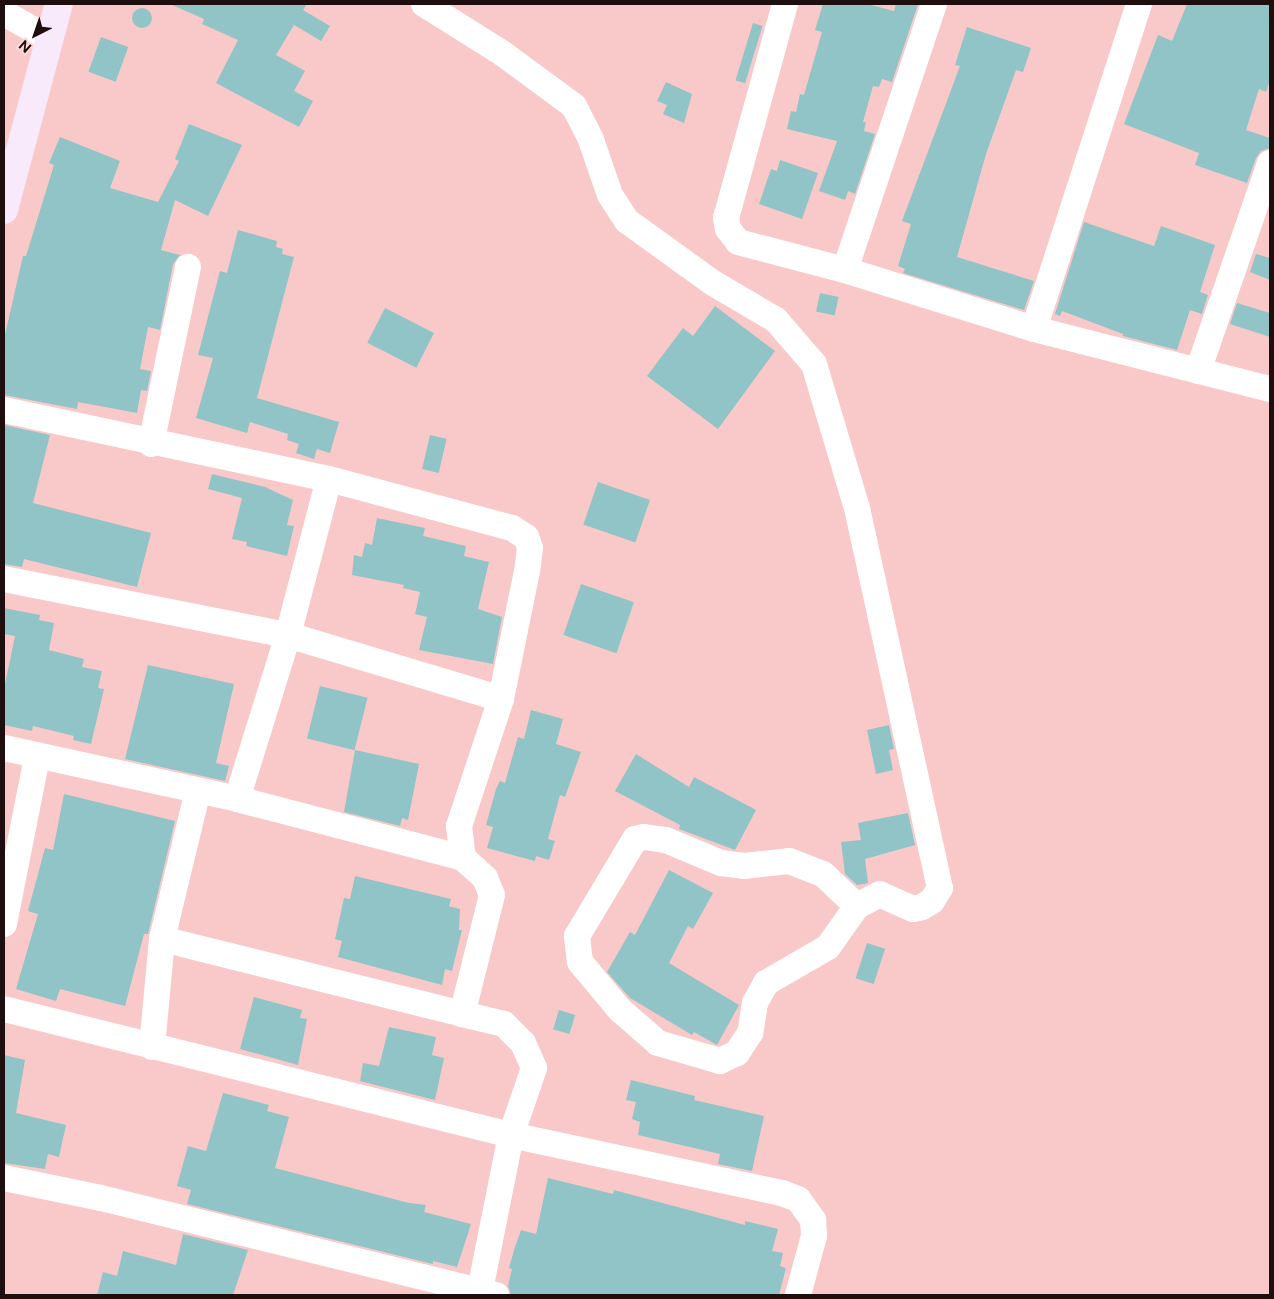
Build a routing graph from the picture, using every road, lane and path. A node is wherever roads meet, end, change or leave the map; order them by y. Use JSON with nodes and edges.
{"nodes":[{"id":1,"x":59,"y":4,"type":"edge"},
{"id":2,"x":424,"y":4,"type":"edge"},
{"id":3,"x":785,"y":4,"type":"edge"},
{"id":4,"x":934,"y":4,"type":"edge"},
{"id":5,"x":1139,"y":4,"type":"edge"},
{"id":6,"x":4,"y":13,"type":"edge"},
{"id":7,"x":50,"y":39,"type":"junction"},
{"id":8,"x":1270,"y":163,"type":"edge"},
{"id":9,"x":4,"y":210,"type":"edge"},
{"id":10,"x":188,"y":267,"type":"dead end"},
{"id":11,"x":845,"y":270,"type":"junction"},
{"id":12,"x":1034,"y":329,"type":"junction"},
{"id":13,"x":1198,"y":370,"type":"junction"},
{"id":14,"x":1270,"y":389,"type":"edge"},
{"id":15,"x":4,"y":410,"type":"edge"},
{"id":16,"x":151,"y":444,"type":"junction"},
{"id":17,"x":329,"y":479,"type":"junction"},
{"id":18,"x":4,"y":579,"type":"edge"},
{"id":19,"x":288,"y":635,"type":"junction"},
{"id":20,"x":501,"y":698,"type":"junction"},
{"id":21,"x":4,"y":748,"type":"edge"},
{"id":22,"x":37,"y":756,"type":"junction"},
{"id":23,"x":198,"y":790,"type":"junction"},
{"id":24,"x":237,"y":799,"type":"junction"},
{"id":25,"x":463,"y":858,"type":"junction"},
{"id":26,"x":857,"y":906,"type":"junction"},
{"id":27,"x":4,"y":924,"type":"edge"},
{"id":28,"x":162,"y":939,"type":"junction"},
{"id":29,"x":4,"y":1009,"type":"edge"},
{"id":30,"x":462,"y":1014,"type":"junction"},
{"id":31,"x":152,"y":1047,"type":"junction"},
{"id":32,"x":511,"y":1135,"type":"junction"},
{"id":33,"x":4,"y":1178,"type":"edge"},
{"id":34,"x":485,"y":1294,"type":"edge"},
{"id":35,"x":798,"y":1295,"type":"edge"}],
"edges":[{"from":1,"to":7,"type":"street"},
{"from":2,"to":26,"type":"street"},
{"from":3,"to":11,"type":"street"},
{"from":4,"to":11,"type":"street"},
{"from":5,"to":12,"type":"street"},
{"from":6,"to":7,"type":"street"},
{"from":7,"to":9,"type":"street"},
{"from":8,"to":13,"type":"street"},
{"from":10,"to":16,"type":"street"},
{"from":11,"to":12,"type":"street"},
{"from":12,"to":13,"type":"street"},
{"from":13,"to":14,"type":"street"},
{"from":15,"to":16,"type":"street"},
{"from":16,"to":17,"type":"street"},
{"from":17,"to":19,"type":"street"},
{"from":17,"to":20,"type":"street"},
{"from":18,"to":19,"type":"street"},
{"from":19,"to":20,"type":"street"},
{"from":19,"to":24,"type":"street"},
{"from":20,"to":25,"type":"street"},
{"from":21,"to":22,"type":"street"},
{"from":22,"to":23,"type":"street"},
{"from":22,"to":27,"type":"street"},
{"from":23,"to":24,"type":"street"},
{"from":23,"to":28,"type":"street"},
{"from":24,"to":25,"type":"street"},
{"from":25,"to":30,"type":"street"},
{"from":26,"to":26,"type":"street"},
{"from":28,"to":30,"type":"street"},
{"from":28,"to":31,"type":"street"},
{"from":29,"to":31,"type":"street"},
{"from":30,"to":32,"type":"street"},
{"from":31,"to":32,"type":"street"},
{"from":32,"to":34,"type":"street"},
{"from":32,"to":35,"type":"street"},
{"from":33,"to":34,"type":"street"}]}
